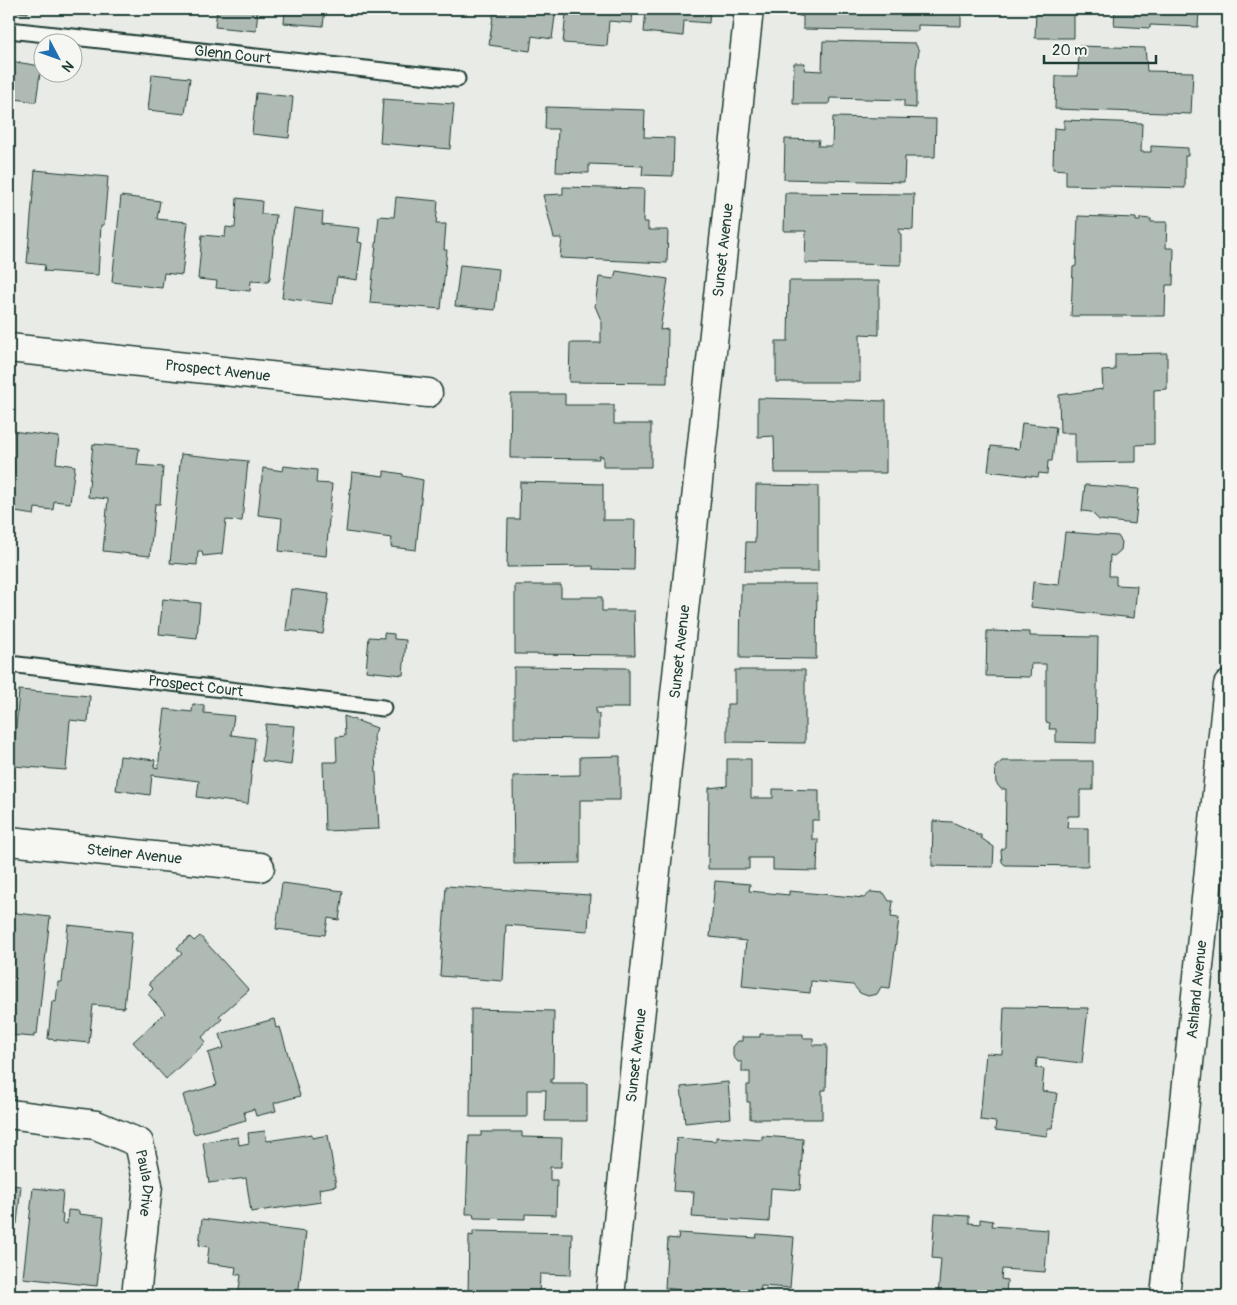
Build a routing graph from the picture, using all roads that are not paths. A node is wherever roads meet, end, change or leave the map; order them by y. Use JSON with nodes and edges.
{"nodes":[{"id":1,"x":749,"y":9,"type":"edge"},
{"id":2,"x":9,"y":30,"type":"edge"},
{"id":3,"x":457,"y":79,"type":"dead end"},
{"id":4,"x":9,"y":348,"type":"edge"},
{"id":5,"x":428,"y":393,"type":"dead end"},
{"id":6,"x":9,"y":664,"type":"edge"},
{"id":7,"x":1228,"y":685,"type":"edge"},
{"id":8,"x":382,"y":708,"type":"dead end"},
{"id":9,"x":9,"y":841,"type":"edge"},
{"id":10,"x":260,"y":868,"type":"dead end"},
{"id":11,"x":9,"y":1114,"type":"edge"},
{"id":12,"x":136,"y":1296,"type":"edge"},
{"id":13,"x":610,"y":1296,"type":"edge"},
{"id":14,"x":1165,"y":1296,"type":"edge"}],
"edges":[{"from":1,"to":13,"type":"street","name":"Sunset Avenue"},
{"from":2,"to":3,"type":"lane","name":"Glenn Court"},
{"from":4,"to":5,"type":"street","name":"Prospect Avenue"},
{"from":6,"to":8,"type":"lane","name":"Prospect Court"},
{"from":7,"to":14,"type":"street","name":"Ashland Avenue"},
{"from":9,"to":10,"type":"street","name":"Steiner Avenue"},
{"from":11,"to":12,"type":"street","name":"Paula Drive"}]}
